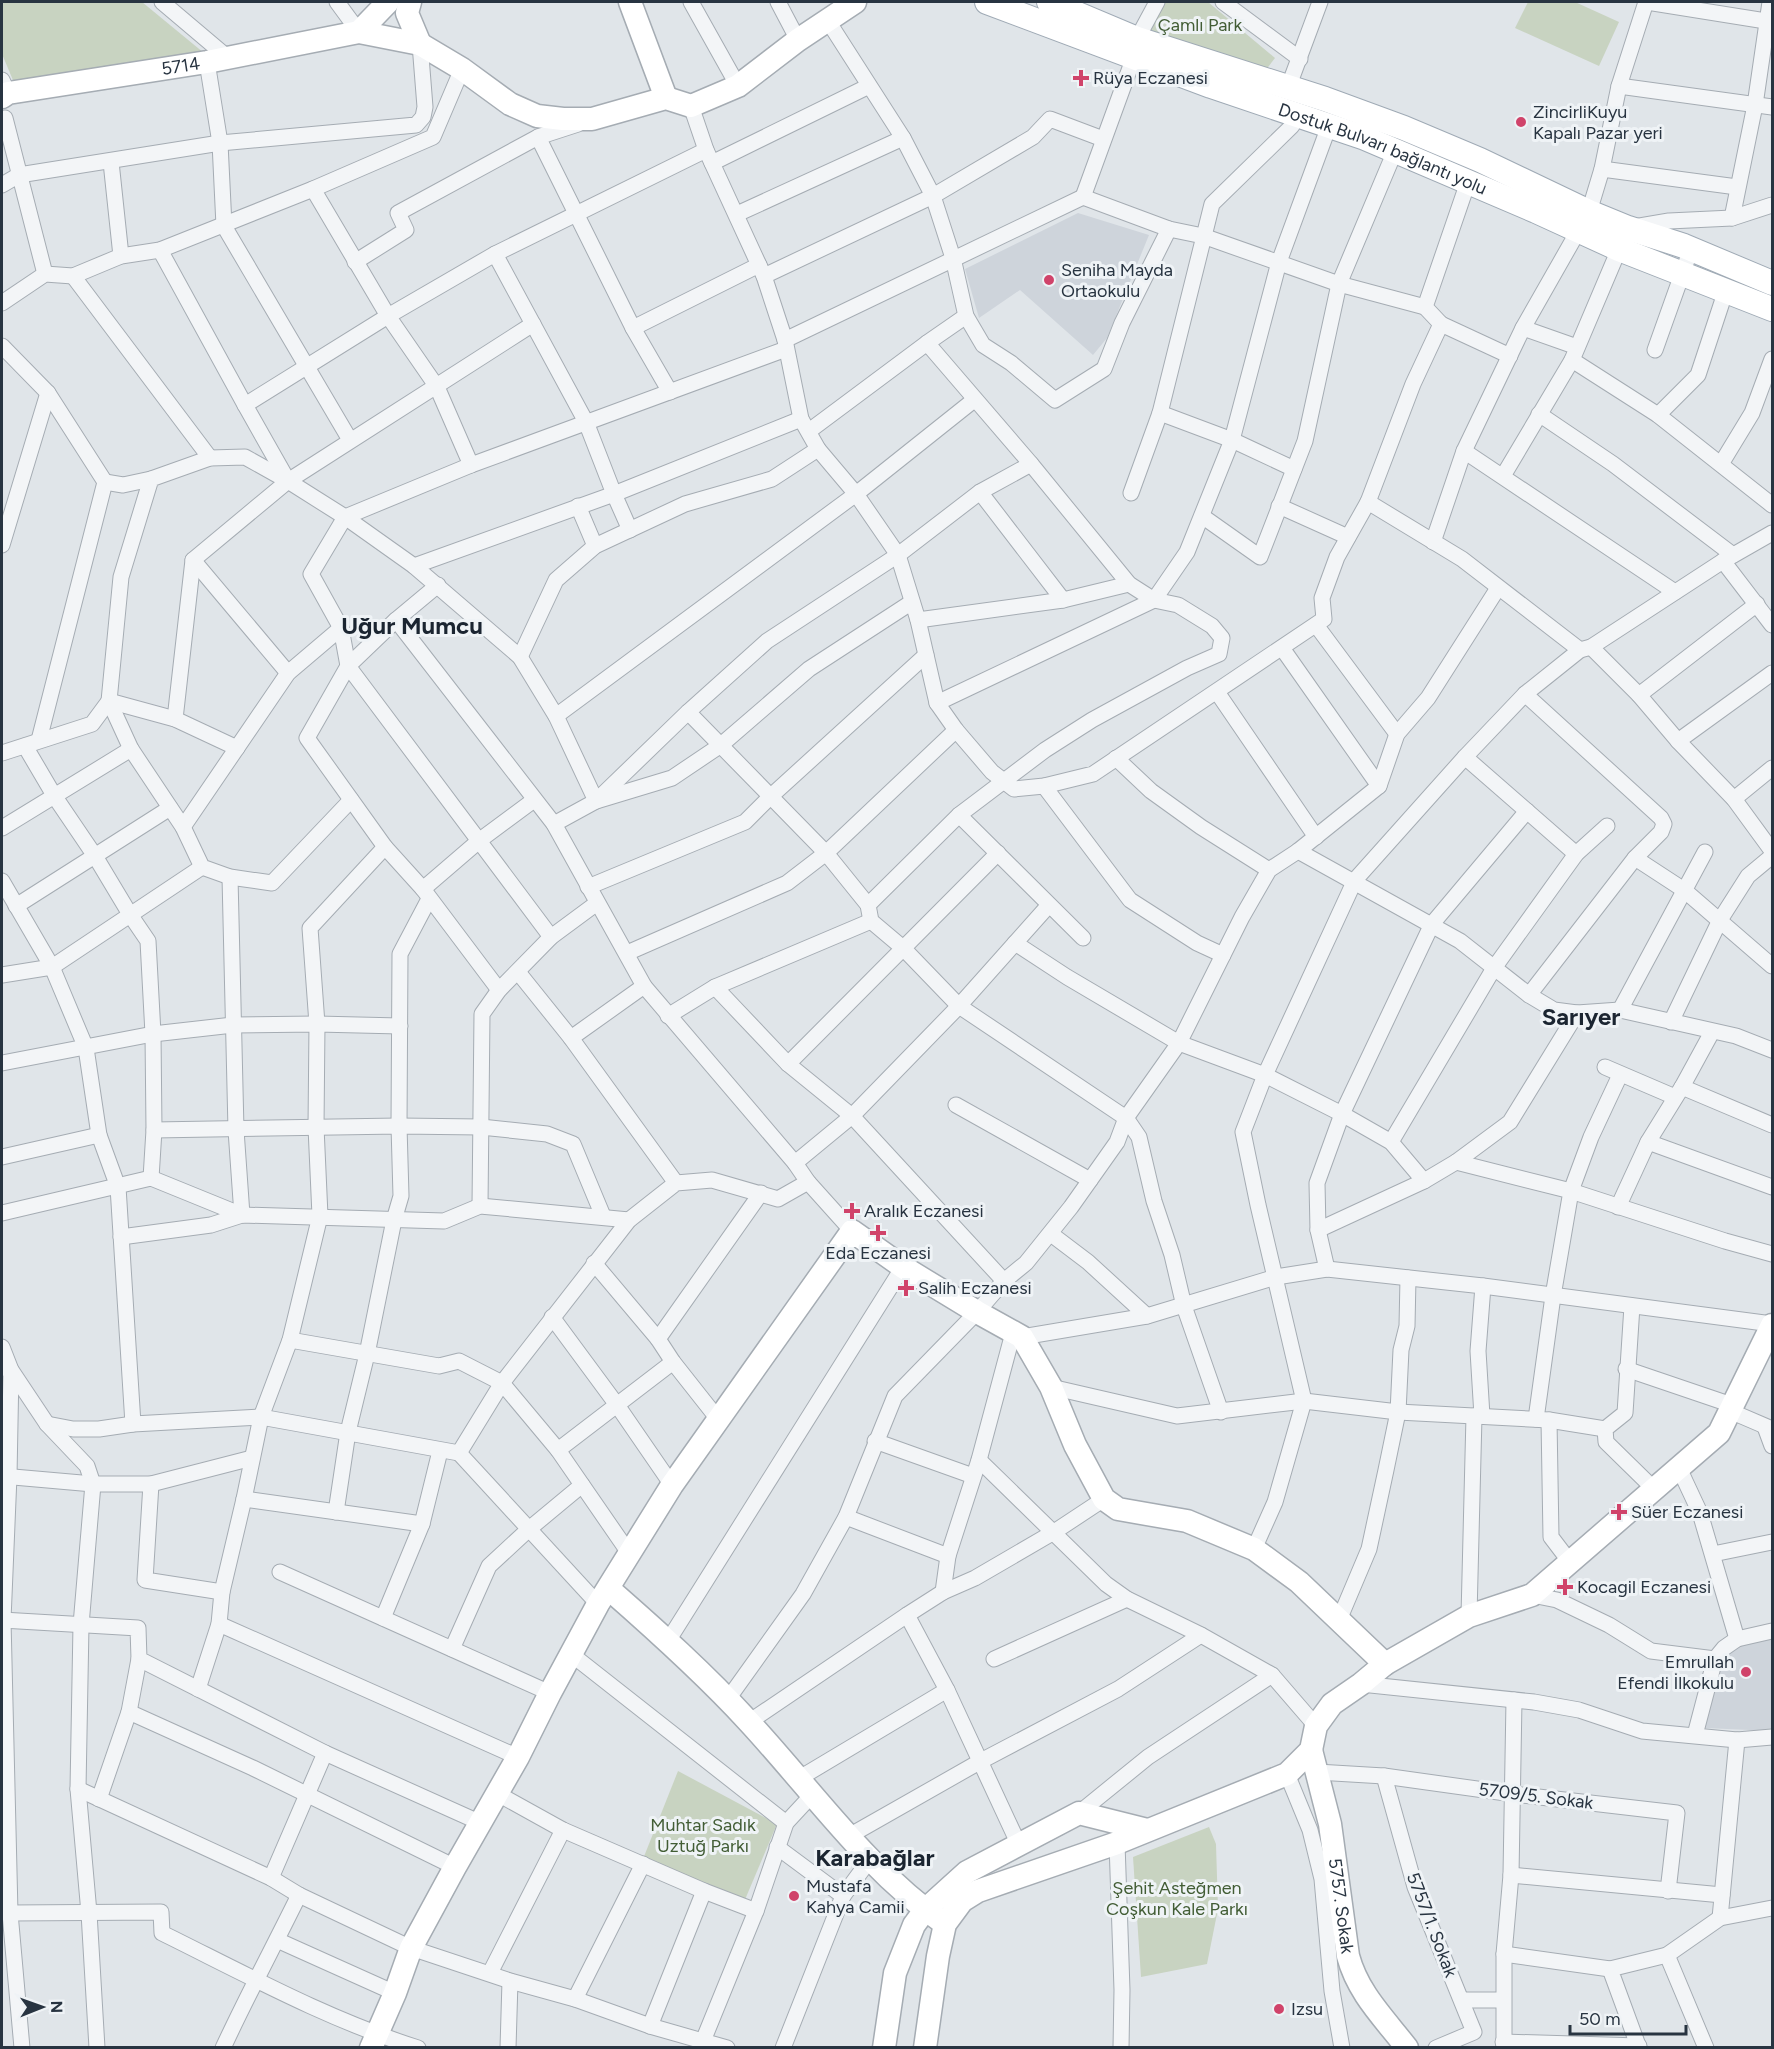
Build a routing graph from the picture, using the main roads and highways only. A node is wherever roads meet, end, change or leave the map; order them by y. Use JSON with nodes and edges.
{"nodes":[{"id":1,"x":388,"y":2,"type":"edge"},
{"id":2,"x":410,"y":2,"type":"edge"},
{"id":3,"x":630,"y":2,"type":"edge"},
{"id":4,"x":855,"y":2,"type":"edge"},
{"id":5,"x":987,"y":2,"type":"edge"},
{"id":6,"x":1049,"y":2,"type":"edge"},
{"id":7,"x":359,"y":32,"type":"junction"},
{"id":8,"x":420,"y":44,"type":"junction"},
{"id":9,"x":1136,"y":48,"type":"junction"},
{"id":10,"x":4,"y":97,"type":"edge"},
{"id":11,"x":666,"y":98,"type":"junction"},
{"id":12,"x":1584,"y":221,"type":"junction"},
{"id":13,"x":1624,"y":239,"type":"junction"},
{"id":14,"x":1773,"y":283,"type":"edge"},
{"id":15,"x":1773,"y":309,"type":"edge"},
{"id":16,"x":1773,"y":1325,"type":"edge"},
{"id":17,"x":604,"y":1596,"type":"junction"},
{"id":18,"x":1385,"y":1664,"type":"junction"},
{"id":19,"x":1314,"y":1761,"type":"junction"},
{"id":20,"x":1147,"y":1830,"type":"junction"},
{"id":21,"x":925,"y":1910,"type":"junction"},
{"id":22,"x":945,"y":1924,"type":"junction"},
{"id":23,"x":374,"y":2041,"type":"edge"},
{"id":24,"x":884,"y":2048,"type":"edge"},
{"id":25,"x":926,"y":2048,"type":"edge"},
{"id":26,"x":1407,"y":2048,"type":"edge"}],
"edges":[{"from":1,"to":7,"type":"main road"},
{"from":2,"to":8,"type":"main road"},
{"from":3,"to":11,"type":"main road"},
{"from":4,"to":11,"type":"main road"},
{"from":5,"to":9,"type":"main road","name":"Dostuk Bulvarı bağlantı yolu"},
{"from":6,"to":9,"type":"main road","name":"Dostuk Bulvarı bağlantı yolu"},
{"from":7,"to":8,"type":"main road"},
{"from":7,"to":10,"type":"main road","name":"5714"},
{"from":8,"to":11,"type":"main road"},
{"from":9,"to":12,"type":"main road","name":"Dostuk Bulvarı bağlantı yolu"},
{"from":9,"to":12,"type":"main road","name":"Dostuk Bulvarı bağlantı yolu"},
{"from":12,"to":13,"type":"main road","name":"Dostuk Bulvarı bağlantı yolu"},
{"from":13,"to":14,"type":"main road","name":"Dostuk Bulvarı bağlantı yolu"},
{"from":13,"to":15,"type":"main road","name":"Dostuk Bulvarı bağlantı yolu"},
{"from":16,"to":18,"type":"main road"},
{"from":17,"to":18,"type":"main road"},
{"from":17,"to":21,"type":"main road"},
{"from":17,"to":23,"type":"main road"},
{"from":18,"to":19,"type":"main road"},
{"from":19,"to":20,"type":"main road"},
{"from":19,"to":26,"type":"main road","name":"5757. Sokak"},
{"from":20,"to":21,"type":"main road"},
{"from":20,"to":22,"type":"main road"},
{"from":21,"to":22,"type":"main road"},
{"from":21,"to":24,"type":"main road"},
{"from":22,"to":25,"type":"main road"}]}
